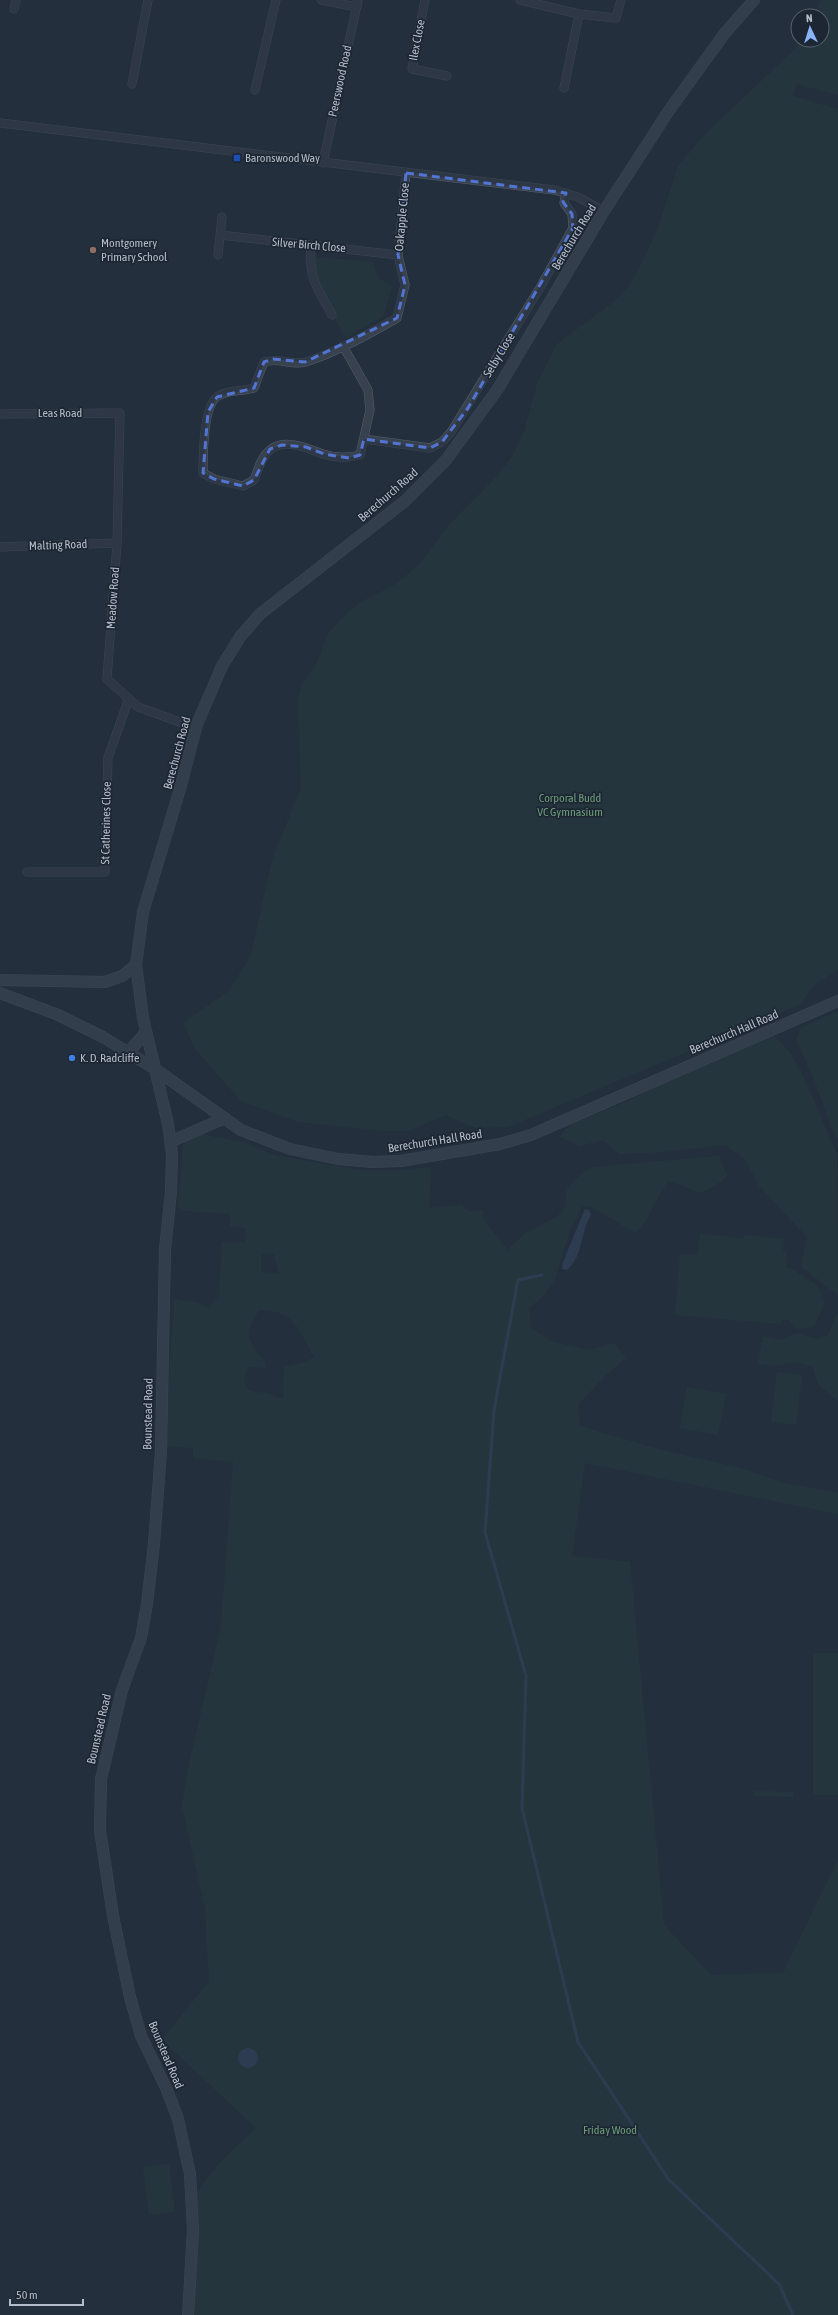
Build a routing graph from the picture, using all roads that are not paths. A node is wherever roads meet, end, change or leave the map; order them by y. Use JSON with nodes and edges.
{"nodes":[{"id":1,"x":16,"y":0,"type":"edge"},
{"id":2,"x":148,"y":0,"type":"edge"},
{"id":3,"x":276,"y":0,"type":"edge"},
{"id":4,"x":322,"y":0,"type":"edge"},
{"id":5,"x":425,"y":0,"type":"edge"},
{"id":6,"x":520,"y":0,"type":"edge"},
{"id":7,"x":621,"y":0,"type":"edge"},
{"id":8,"x":754,"y":0,"type":"edge"},
{"id":9,"x":357,"y":4,"type":"edge"},
{"id":10,"x":14,"y":9,"type":"dead end"},
{"id":11,"x":579,"y":14,"type":"junction"},
{"id":12,"x":447,"y":76,"type":"dead end"},
{"id":13,"x":132,"y":84,"type":"dead end"},
{"id":14,"x":564,"y":88,"type":"dead end"},
{"id":15,"x":256,"y":90,"type":"dead end"},
{"id":16,"x":0,"y":124,"type":"edge"},
{"id":17,"x":323,"y":162,"type":"junction"},
{"id":18,"x":406,"y":173,"type":"junction"},
{"id":19,"x":566,"y":193,"type":"junction"},
{"id":20,"x":604,"y":211,"type":"junction"},
{"id":21,"x":222,"y":217,"type":"dead end"},
{"id":22,"x":220,"y":235,"type":"junction"},
{"id":23,"x":311,"y":246,"type":"junction"},
{"id":24,"x":218,"y":255,"type":"dead end"},
{"id":25,"x":398,"y":255,"type":"junction"},
{"id":26,"x":332,"y":314,"type":"dead end"},
{"id":27,"x":343,"y":346,"type":"junction"},
{"id":28,"x":120,"y":413,"type":"joint"},
{"id":29,"x":0,"y":414,"type":"edge"},
{"id":30,"x":364,"y":439,"type":"junction"},
{"id":31,"x":117,"y":543,"type":"junction"},
{"id":32,"x":0,"y":547,"type":"edge"},
{"id":33,"x":129,"y":698,"type":"junction"},
{"id":34,"x":196,"y":728,"type":"junction"},
{"id":35,"x":27,"y":872,"type":"dead end"},
{"id":36,"x":136,"y":965,"type":"junction"},
{"id":37,"x":0,"y":980,"type":"edge"},
{"id":38,"x":0,"y":993,"type":"edge"},
{"id":39,"x":838,"y":1001,"type":"edge"},
{"id":40,"x":145,"y":1033,"type":"junction"},
{"id":41,"x":128,"y":1053,"type":"junction"},
{"id":42,"x":155,"y":1069,"type":"junction"},
{"id":43,"x":224,"y":1118,"type":"junction"},
{"id":44,"x":172,"y":1141,"type":"junction"},
{"id":45,"x":188,"y":2315,"type":"edge"}],
"edges":[{"from":1,"to":10,"type":"street"},
{"from":2,"to":13,"type":"street"},
{"from":3,"to":15,"type":"street"},
{"from":4,"to":9,"type":"street"},
{"from":5,"to":12,"type":"street","name":"Ilex Close"},
{"from":6,"to":11,"type":"street"},
{"from":7,"to":11,"type":"street"},
{"from":8,"to":20,"type":"street","name":"Berechurch Road"},
{"from":9,"to":17,"type":"street","name":"Peerswood Road"},
{"from":11,"to":14,"type":"street"},
{"from":16,"to":17,"type":"street"},
{"from":17,"to":18,"type":"street"},
{"from":18,"to":19,"type":"street"},
{"from":18,"to":25,"type":"street","name":"Oakapple Close"},
{"from":19,"to":20,"type":"street"},
{"from":19,"to":30,"type":"street","name":"Selby Close"},
{"from":20,"to":34,"type":"street","name":"Berechurch Road"},
{"from":21,"to":22,"type":"street"},
{"from":22,"to":23,"type":"street","name":"Silver Birch Close"},
{"from":22,"to":24,"type":"street"},
{"from":23,"to":25,"type":"street","name":"Silver Birch Close"},
{"from":23,"to":26,"type":"street"},
{"from":25,"to":27,"type":"street","name":"Oakapple Close"},
{"from":27,"to":30,"type":"street"},
{"from":27,"to":30,"type":"street"},
{"from":28,"to":29,"type":"street","name":"Leas Road"},
{"from":28,"to":31,"type":"street","name":"Meadow Road"},
{"from":31,"to":32,"type":"street","name":"Malting Road"},
{"from":31,"to":33,"type":"street","name":"Meadow Road"},
{"from":33,"to":34,"type":"street","name":"Meadow Road"},
{"from":33,"to":35,"type":"street","name":"St Catherines Close"},
{"from":34,"to":36,"type":"street","name":"Berechurch Road"},
{"from":36,"to":37,"type":"street"},
{"from":36,"to":40,"type":"street","name":"Berechurch Road"},
{"from":38,"to":41,"type":"street","name":"Berechurch Hall Road"},
{"from":39,"to":43,"type":"street","name":"Berechurch Hall Road"},
{"from":40,"to":41,"type":"street"},
{"from":40,"to":42,"type":"street","name":"Berechurch Road"},
{"from":41,"to":42,"type":"street","name":"Berechurch Hall Road"},
{"from":42,"to":43,"type":"street","name":"Berechurch Hall Road"},
{"from":42,"to":44,"type":"street","name":"Bounstead Road"},
{"from":43,"to":44,"type":"street"},
{"from":44,"to":45,"type":"street","name":"Bounstead Road"}]}
